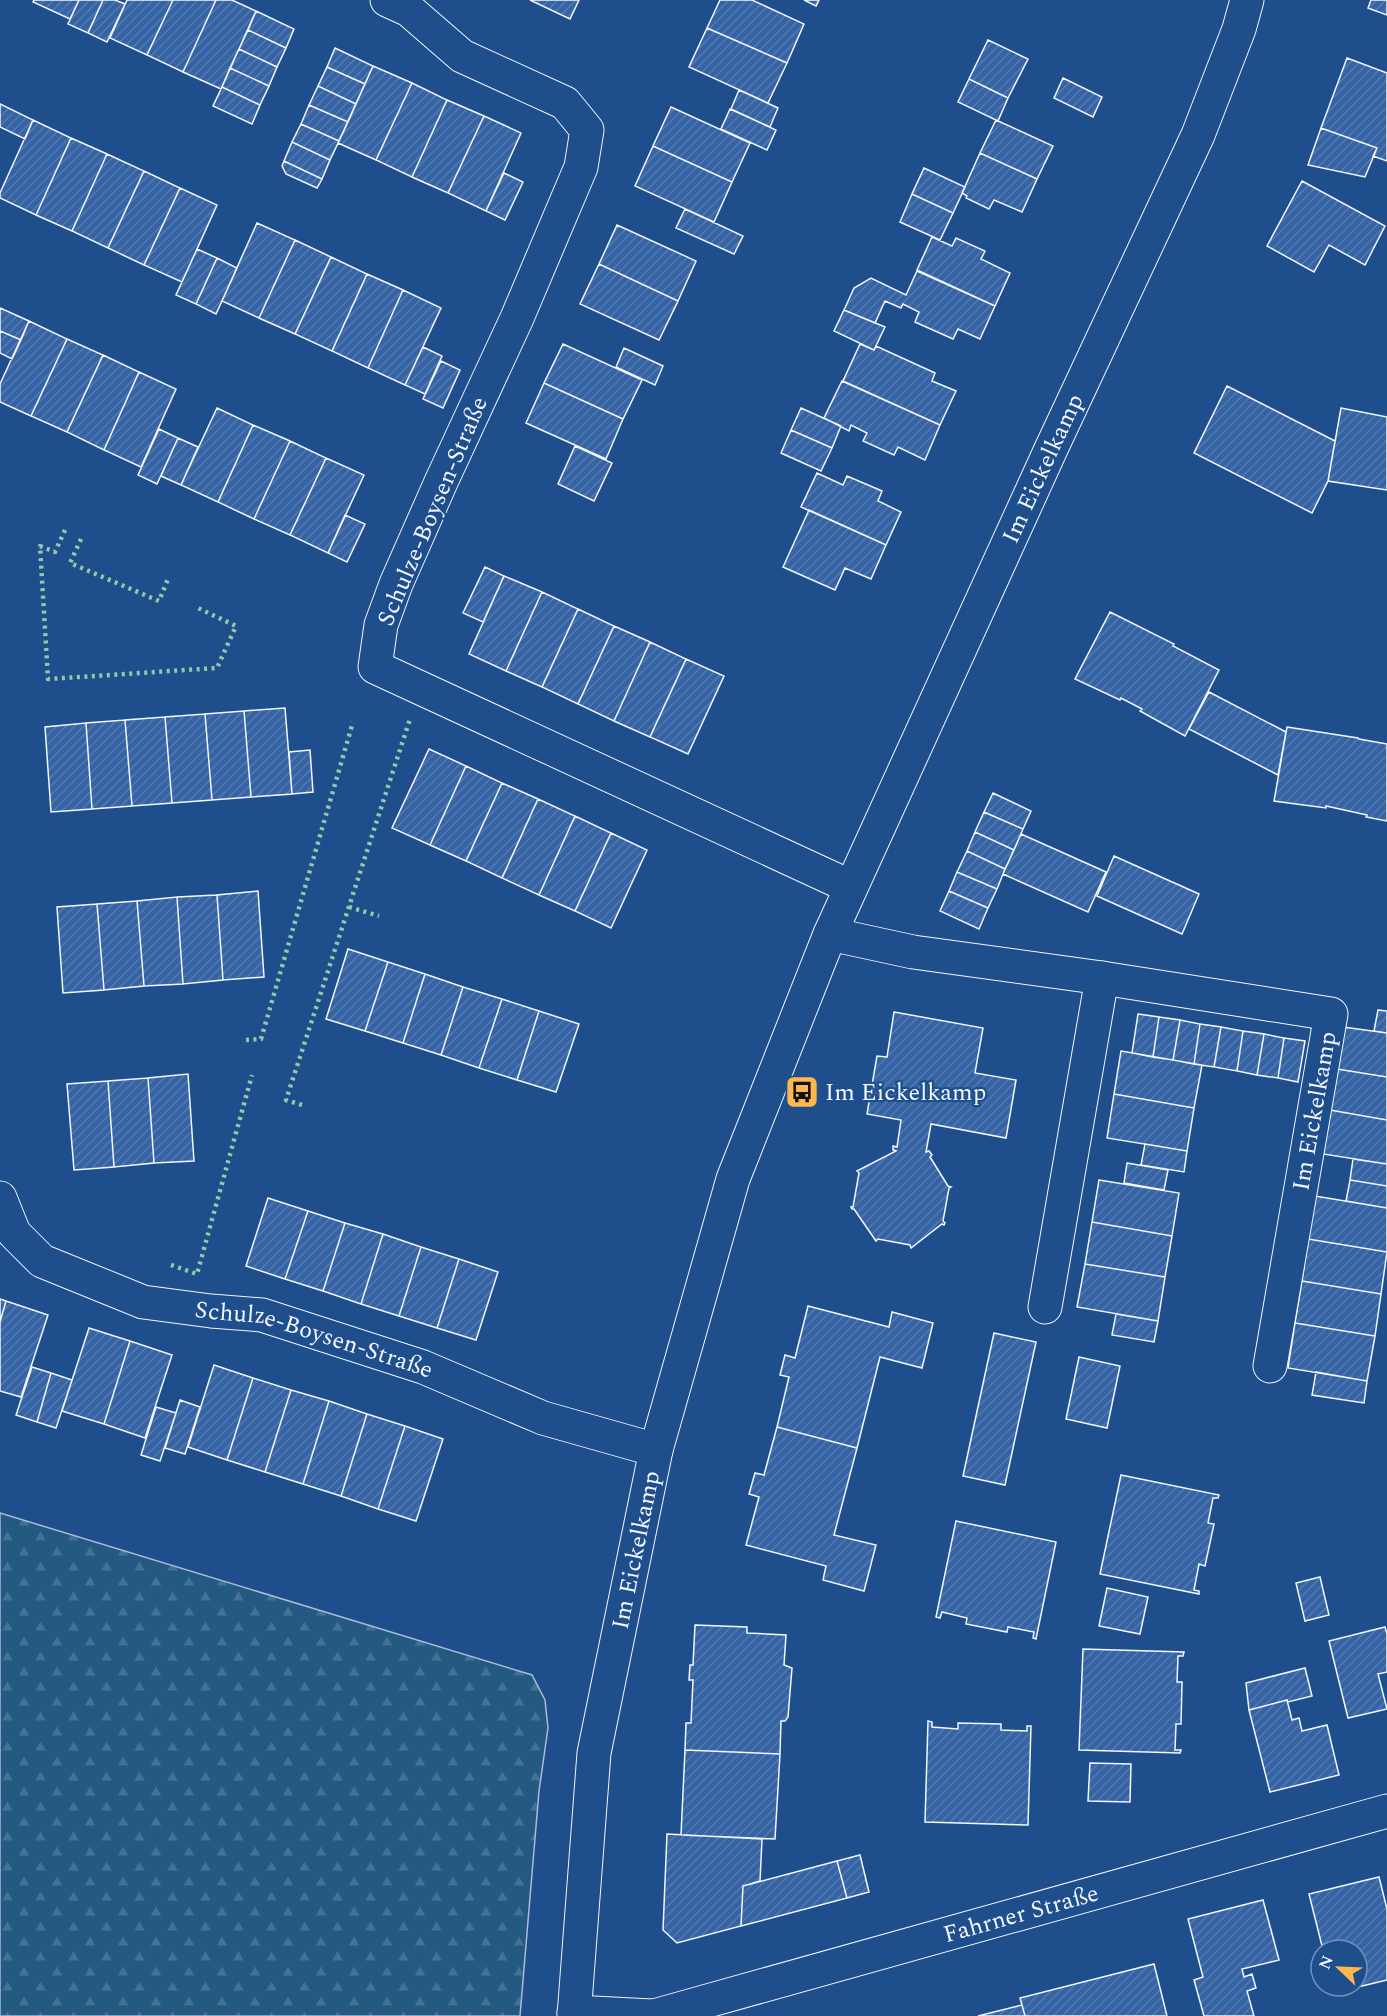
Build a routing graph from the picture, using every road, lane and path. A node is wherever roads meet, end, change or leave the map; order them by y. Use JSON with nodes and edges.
{"nodes":[{"id":1,"x":387,"y":0,"type":"edge"},
{"id":2,"x":1246,"y":0,"type":"edge"},
{"id":3,"x":851,"y":886,"type":"junction"},
{"id":4,"x":830,"y":934,"type":"junction"},
{"id":5,"x":1102,"y":978,"type":"junction"},
{"id":6,"x":0,"y":1198,"type":"edge"},
{"id":7,"x":1045,"y":1307,"type":"dead end"},
{"id":8,"x":1269,"y":1365,"type":"dead end"},
{"id":9,"x":656,"y":1450,"type":"junction"},
{"id":10,"x":1387,"y":1811,"type":"edge"},
{"id":11,"x":574,"y":2014,"type":"edge"},
{"id":12,"x":653,"y":2016,"type":"edge"}],
"edges":[{"from":1,"to":3,"type":"street","name":"Schulze-Boysen-Straße"},
{"from":2,"to":3,"type":"street","name":"Im Eickelkamp"},
{"from":3,"to":4,"type":"street","name":"Im Eickelkamp"},
{"from":4,"to":5,"type":"street","name":"Im Eickelkamp"},
{"from":4,"to":9,"type":"street","name":"Im Eickelkamp"},
{"from":5,"to":7,"type":"street"},
{"from":5,"to":8,"type":"street","name":"Im Eickelkamp"},
{"from":6,"to":9,"type":"street","name":"Schulze-Boysen-Straße"},
{"from":9,"to":11,"type":"street","name":"Im Eickelkamp"},
{"from":10,"to":12,"type":"street","name":"Fahrner Straße"},
{"from":11,"to":12,"type":"street","name":"Fahrner Straße"}]}
